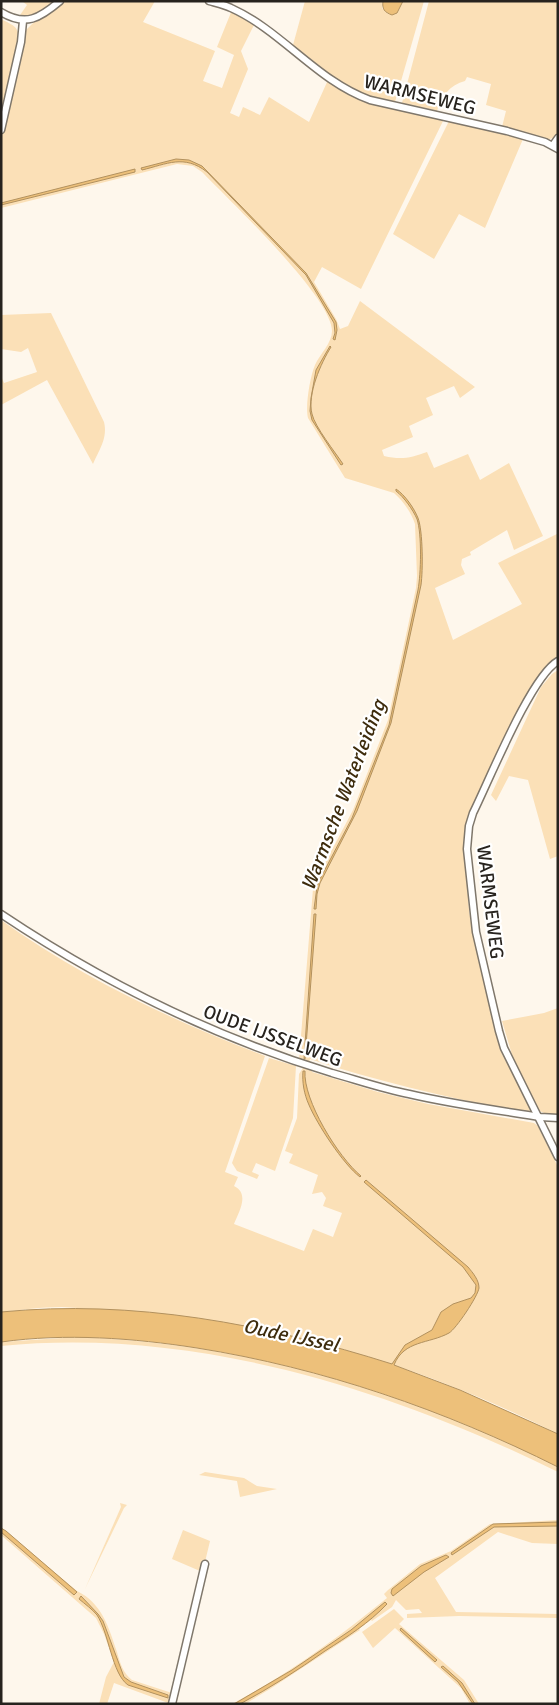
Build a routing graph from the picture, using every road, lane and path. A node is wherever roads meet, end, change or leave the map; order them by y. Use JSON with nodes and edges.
{"nodes":[{"id":1,"x":60,"y":1,"type":"edge"},
{"id":2,"x":209,"y":1,"type":"edge"},
{"id":3,"x":1,"y":12,"type":"edge"},
{"id":4,"x":22,"y":21,"type":"junction"},
{"id":5,"x":1,"y":130,"type":"edge"},
{"id":6,"x":558,"y":138,"type":"edge"},
{"id":7,"x":555,"y":147,"type":"edge"},
{"id":8,"x":558,"y":661,"type":"edge"},
{"id":9,"x":1,"y":914,"type":"edge"},
{"id":10,"x":540,"y":1117,"type":"junction"},
{"id":11,"x":558,"y":1118,"type":"edge"},
{"id":12,"x":558,"y":1157,"type":"edge"},
{"id":13,"x":205,"y":1564,"type":"dead end"},
{"id":14,"x":172,"y":1704,"type":"edge"}],
"edges":[{"from":1,"to":4,"type":"street"},
{"from":2,"to":7,"type":"street","name":"WARMSEWEG"},
{"from":3,"to":4,"type":"street"},
{"from":4,"to":5,"type":"street"},
{"from":6,"to":7,"type":"street"},
{"from":8,"to":10,"type":"street","name":"WARMSEWEG"},
{"from":9,"to":10,"type":"street","name":"OUDE IJSSELWEG"},
{"from":10,"to":11,"type":"street","name":"OUDE IJSSELWEG"},
{"from":10,"to":12,"type":"street","name":"WARMSEWEG"},
{"from":13,"to":14,"type":"street"}]}
